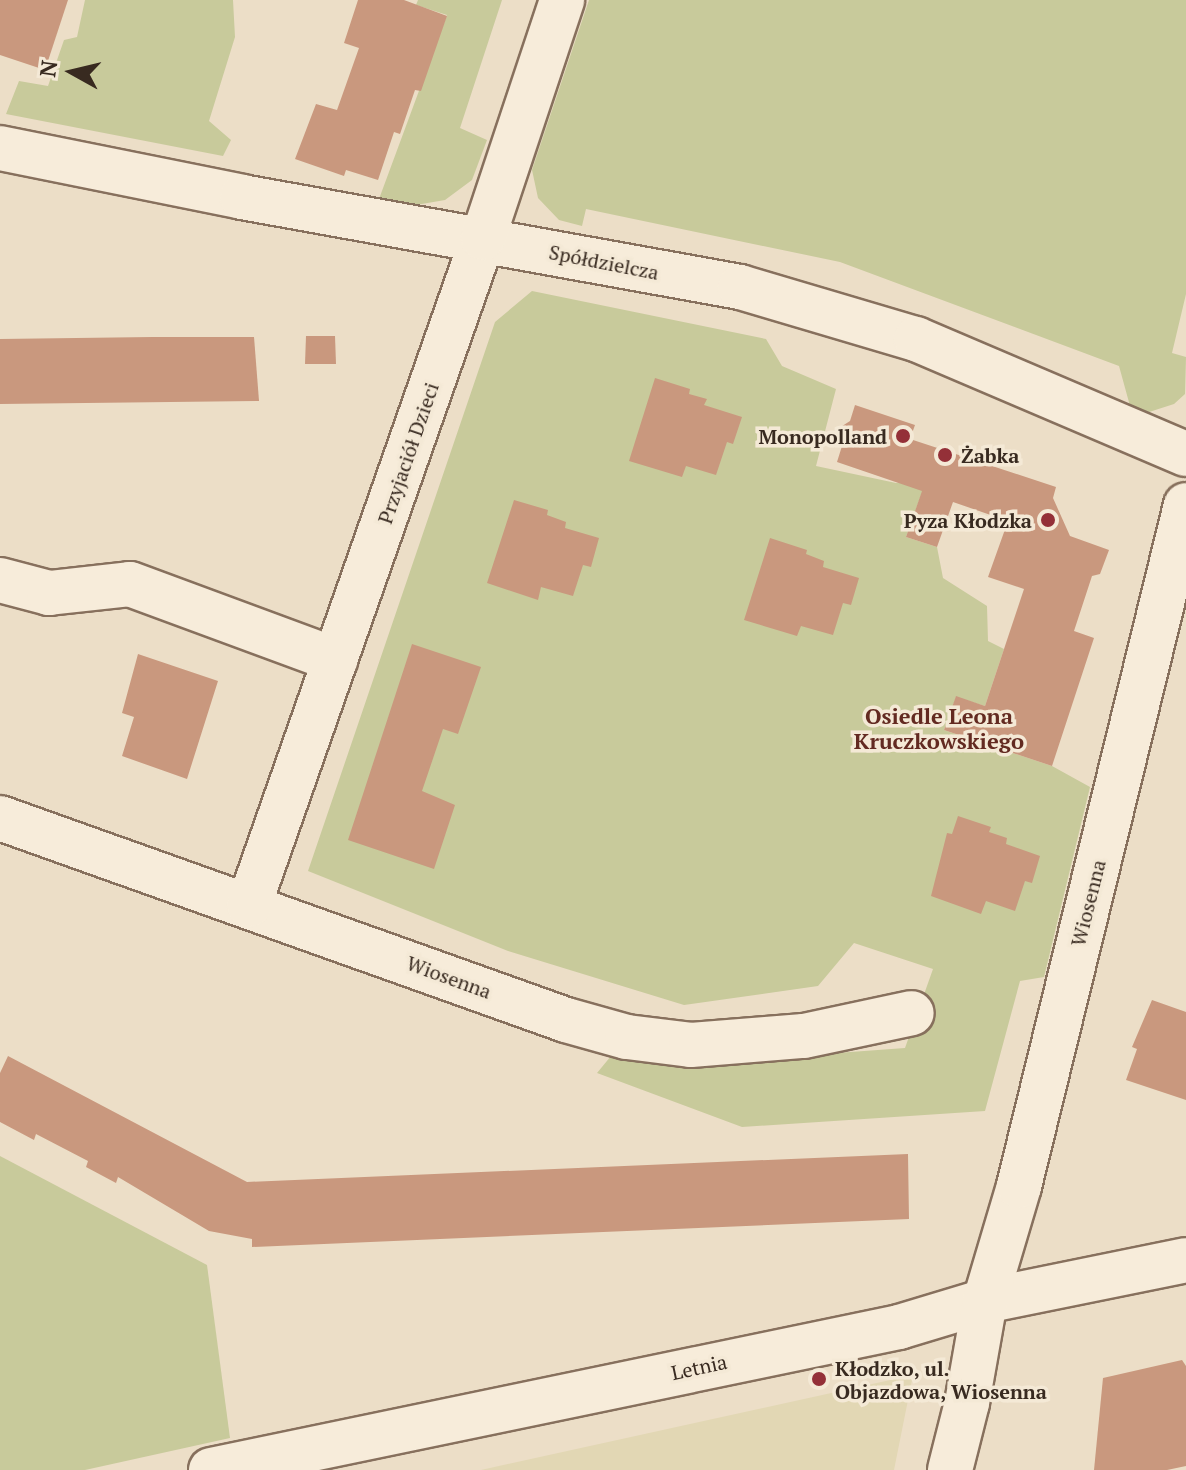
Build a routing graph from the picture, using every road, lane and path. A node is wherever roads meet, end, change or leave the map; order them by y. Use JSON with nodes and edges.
{"nodes":[{"id":1,"x":562,"y":0,"type":"edge"},
{"id":2,"x":0,"y":148,"type":"edge"},
{"id":3,"x":483,"y":238,"type":"junction"},
{"id":4,"x":1186,"y":454,"type":"edge"},
{"id":5,"x":1186,"y":505,"type":"edge"},
{"id":6,"x":0,"y":580,"type":"edge"},
{"id":7,"x":335,"y":660,"type":"junction"},
{"id":8,"x":0,"y":818,"type":"edge"},
{"id":9,"x":249,"y":905,"type":"junction"},
{"id":10,"x":912,"y":1013,"type":"dead end"},
{"id":11,"x":1186,"y":1260,"type":"edge"},
{"id":12,"x":985,"y":1301,"type":"junction"},
{"id":13,"x":211,"y":1470,"type":"edge"},
{"id":14,"x":950,"y":1470,"type":"edge"}],
"edges":[{"from":1,"to":3,"type":"street","name":"Przyjaciół Dzieci"},
{"from":2,"to":3,"type":"street","name":"Spółdzielcza"},
{"from":3,"to":4,"type":"street","name":"Spółdzielcza"},
{"from":3,"to":7,"type":"street","name":"Przyjaciół Dzieci"},
{"from":5,"to":12,"type":"street","name":"Wiosenna"},
{"from":6,"to":7,"type":"street"},
{"from":7,"to":9,"type":"street","name":"Przyjaciół Dzieci"},
{"from":8,"to":9,"type":"street","name":"Wiosenna"},
{"from":9,"to":10,"type":"street","name":"Wiosenna"},
{"from":11,"to":12,"type":"street","name":"Letnia"},
{"from":12,"to":13,"type":"street","name":"Letnia"},
{"from":12,"to":14,"type":"street","name":"Wiosenna"}]}
